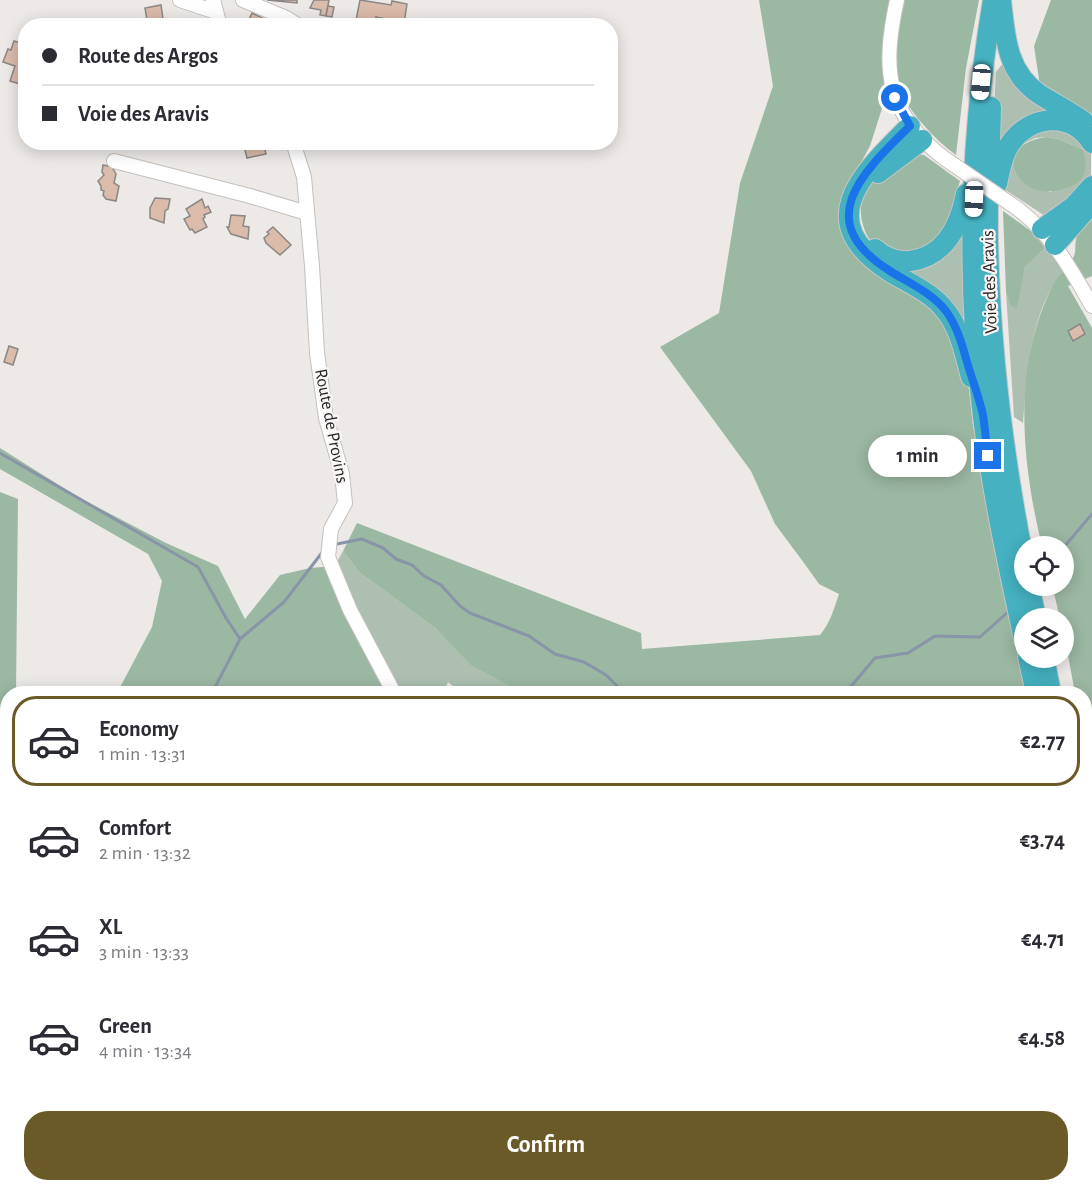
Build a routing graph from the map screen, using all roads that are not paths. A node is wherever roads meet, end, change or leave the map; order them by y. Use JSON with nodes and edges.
{"nodes":[{"id":1,"x":180,"y":0,"type":"edge"},
{"id":2,"x":243,"y":0,"type":"edge"},
{"id":3,"x":897,"y":0,"type":"edge"},
{"id":4,"x":994,"y":0,"type":"edge"},
{"id":5,"x":1000,"y":0,"type":"edge"},
{"id":6,"x":216,"y":12,"type":"edge"},
{"id":7,"x":286,"y":18,"type":"edge"},
{"id":8,"x":1092,"y":129,"type":"edge"},
{"id":9,"x":916,"y":133,"type":"junction"},
{"id":10,"x":1092,"y":142,"type":"edge"},
{"id":11,"x":976,"y":144,"type":"junction"},
{"id":12,"x":296,"y":150,"type":"edge"},
{"id":13,"x":114,"y":161,"type":"dead end"},
{"id":14,"x":1092,"y":186,"type":"edge"},
{"id":15,"x":1092,"y":203,"type":"edge"},
{"id":16,"x":307,"y":213,"type":"junction"},
{"id":17,"x":1042,"y":229,"type":"junction"},
{"id":18,"x":988,"y":241,"type":"junction"},
{"id":19,"x":1055,"y":245,"type":"junction"},
{"id":20,"x":1092,"y":306,"type":"edge"},
{"id":21,"x":982,"y":414,"type":"junction"},
{"id":22,"x":1020,"y":536,"type":"edge"},
{"id":23,"x":1017,"y":608,"type":"edge"},
{"id":24,"x":1030,"y":668,"type":"edge"},
{"id":25,"x":1046,"y":668,"type":"edge"},
{"id":26,"x":390,"y":686,"type":"edge"},
{"id":27,"x":1034,"y":686,"type":"edge"},
{"id":28,"x":1050,"y":686,"type":"edge"}],
"edges":[{"from":1,"to":6,"type":"street"},
{"from":2,"to":7,"type":"street"},
{"from":3,"to":9,"type":"street"},
{"from":4,"to":11,"type":"highway","name":"Voie des Aravis"},
{"from":4,"to":18,"type":"highway","name":"Voie des Aravis"},
{"from":5,"to":8,"type":"highway"},
{"from":9,"to":11,"type":"highway"},
{"from":9,"to":17,"type":"street","bridge":true},
{"from":9,"to":21,"type":"highway"},
{"from":10,"to":18,"type":"highway"},
{"from":11,"to":21,"type":"highway","name":"Voie des Aravis"},
{"from":12,"to":16,"type":"street","name":"Route de Provins"},
{"from":13,"to":16,"type":"street"},
{"from":14,"to":17,"type":"highway"},
{"from":15,"to":19,"type":"highway"},
{"from":16,"to":26,"type":"street","name":"Route de Provins"},
{"from":17,"to":19,"type":"street"},
{"from":18,"to":22,"type":"highway","name":"Voie des Aravis"},
{"from":19,"to":20,"type":"street"},
{"from":21,"to":23,"type":"highway","name":"Voie des Aravis"},
{"from":24,"to":27,"type":"highway"},
{"from":25,"to":28,"type":"highway"}]}
